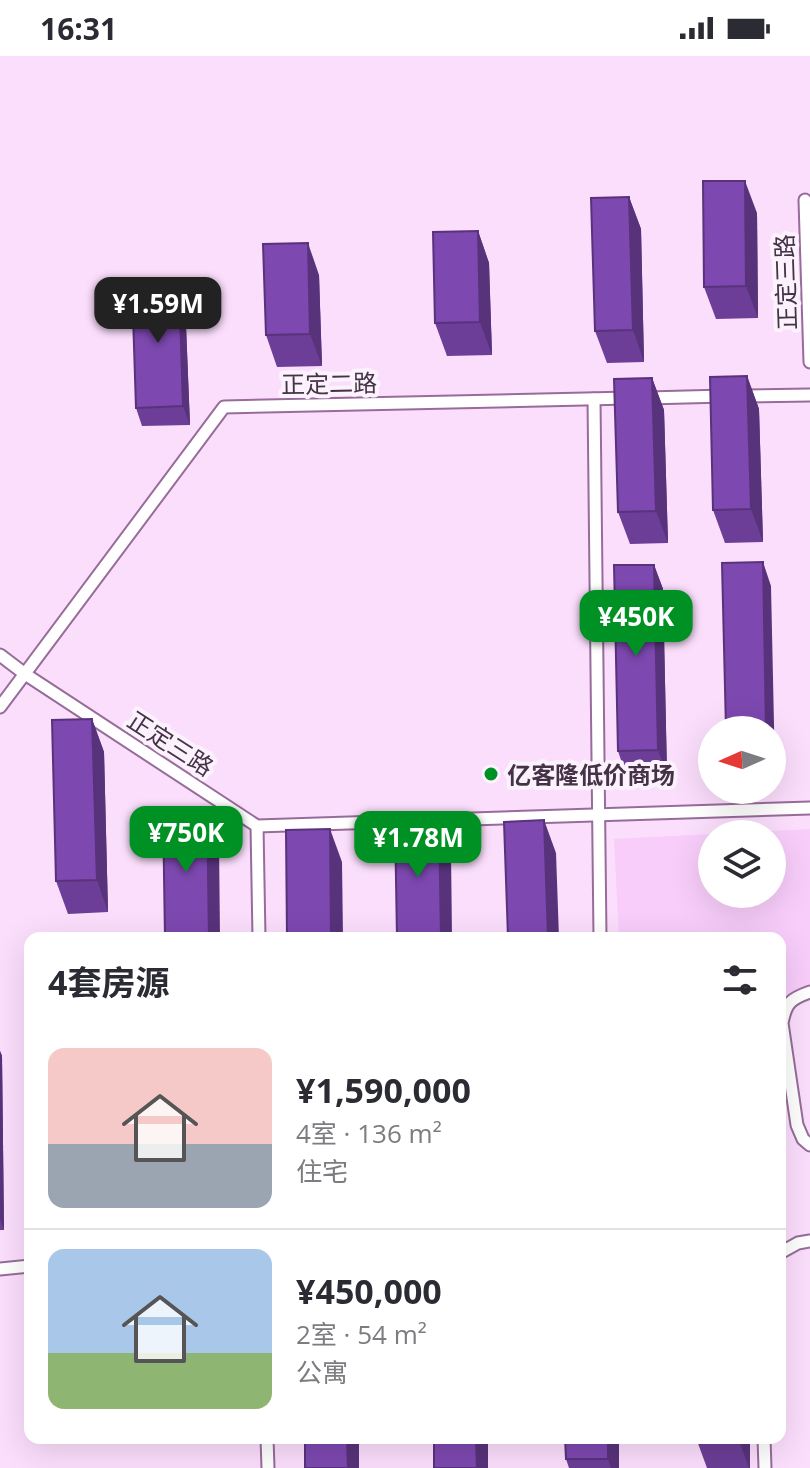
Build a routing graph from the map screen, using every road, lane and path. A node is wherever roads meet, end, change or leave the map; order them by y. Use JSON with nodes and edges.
{"nodes":[{"id":1,"x":805,"y":200,"type":"dead end"},
{"id":2,"x":810,"y":362,"type":"edge"},
{"id":3,"x":810,"y":395,"type":"edge"},
{"id":4,"x":594,"y":399,"type":"junction"},
{"id":5,"x":0,"y":655,"type":"edge"},
{"id":6,"x":25,"y":674,"type":"junction"},
{"id":7,"x":0,"y":707,"type":"edge"},
{"id":8,"x":810,"y":808,"type":"edge"},
{"id":9,"x":598,"y":815,"type":"junction"},
{"id":10,"x":257,"y":826,"type":"junction"},
{"id":11,"x":259,"y":932,"type":"edge"},
{"id":12,"x":600,"y":932,"type":"edge"},
{"id":13,"x":810,"y":992,"type":"edge"},
{"id":14,"x":786,"y":1007,"type":"edge"},
{"id":15,"x":786,"y":1050,"type":"edge"},
{"id":16,"x":810,"y":1145,"type":"edge"},
{"id":17,"x":810,"y":1241,"type":"edge"},
{"id":18,"x":786,"y":1250,"type":"edge"},
{"id":19,"x":24,"y":1267,"type":"edge"},
{"id":20,"x":0,"y":1269,"type":"edge"},
{"id":21,"x":267,"y":1444,"type":"edge"},
{"id":22,"x":764,"y":1444,"type":"edge"},
{"id":23,"x":268,"y":1468,"type":"edge"},
{"id":24,"x":765,"y":1468,"type":"edge"}],
"edges":[{"from":1,"to":2,"type":"lane","name":"正定三路"},
{"from":3,"to":4,"type":"lane","name":"正定二路"},
{"from":4,"to":6,"type":"lane","name":"正定二路"},
{"from":4,"to":9,"type":"lane"},
{"from":5,"to":6,"type":"lane","name":"正定三路"},
{"from":6,"to":7,"type":"lane","name":"正定二路"},
{"from":6,"to":10,"type":"lane","name":"正定三路"},
{"from":8,"to":9,"type":"lane"},
{"from":9,"to":10,"type":"lane"},
{"from":9,"to":12,"type":"lane"},
{"from":10,"to":11,"type":"lane"},
{"from":13,"to":14,"type":"lane"},
{"from":15,"to":16,"type":"lane"},
{"from":17,"to":18,"type":"lane"},
{"from":19,"to":20,"type":"lane"},
{"from":21,"to":23,"type":"lane"},
{"from":22,"to":24,"type":"lane"}]}
